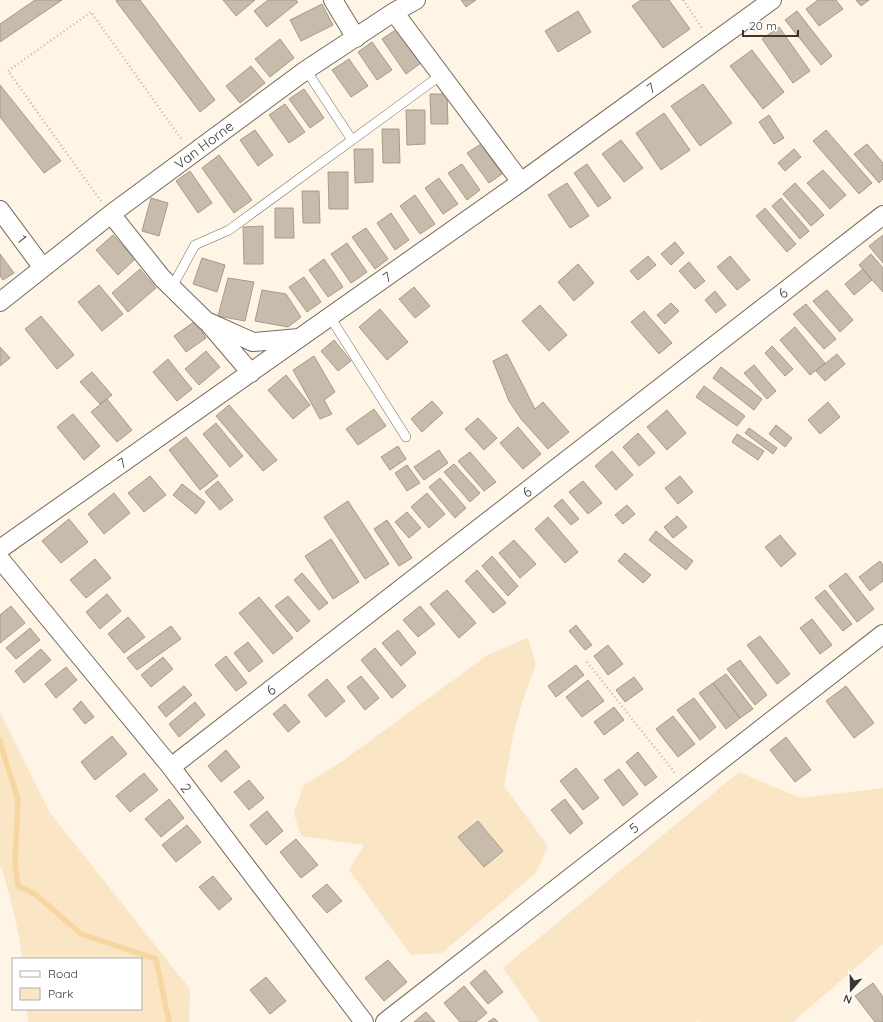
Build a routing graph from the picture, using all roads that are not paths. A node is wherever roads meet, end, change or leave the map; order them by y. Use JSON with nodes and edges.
{"nodes":[{"id":1,"x":333,"y":0,"type":"edge"},
{"id":2,"x":416,"y":0,"type":"edge"},
{"id":3,"x":772,"y":0,"type":"edge"},
{"id":4,"x":394,"y":12,"type":"junction"},
{"id":5,"x":356,"y":38,"type":"junction"},
{"id":6,"x":306,"y":70,"type":"junction"},
{"id":7,"x":441,"y":75,"type":"junction"},
{"id":8,"x":352,"y":140,"type":"junction"},
{"id":9,"x":521,"y":182,"type":"junction"},
{"id":10,"x":0,"y":210,"type":"edge"},
{"id":11,"x":111,"y":214,"type":"junction"},
{"id":12,"x":883,"y":215,"type":"edge"},
{"id":13,"x":43,"y":268,"type":"junction"},
{"id":14,"x":172,"y":287,"type":"junction"},
{"id":15,"x":0,"y":302,"type":"edge"},
{"id":16,"x":330,"y":317,"type":"junction"},
{"id":17,"x":206,"y":321,"type":"junction"},
{"id":18,"x":300,"y":338,"type":"junction"},
{"id":19,"x":251,"y":373,"type":"junction"},
{"id":20,"x":406,"y":437,"type":"dead end"},
{"id":21,"x":0,"y":550,"type":"edge"},
{"id":22,"x":0,"y":559,"type":"edge"},
{"id":23,"x":883,"y":634,"type":"edge"},
{"id":24,"x":171,"y":767,"type":"junction"},
{"id":25,"x":364,"y":1022,"type":"edge"},
{"id":26,"x":385,"y":1022,"type":"edge"}],
"edges":[{"from":1,"to":5,"type":"street"},
{"from":2,"to":4,"type":"street","name":"Van Horne"},
{"from":3,"to":9,"type":"street","name":"7"},
{"from":4,"to":5,"type":"street","name":"Van Horne"},
{"from":4,"to":7,"type":"street"},
{"from":5,"to":6,"type":"street","name":"Van Horne"},
{"from":6,"to":8,"type":"lane"},
{"from":6,"to":11,"type":"street","name":"Van Horne"},
{"from":7,"to":8,"type":"lane"},
{"from":7,"to":9,"type":"street"},
{"from":8,"to":14,"type":"lane"},
{"from":9,"to":16,"type":"street","name":"7"},
{"from":10,"to":13,"type":"street","name":"1"},
{"from":11,"to":13,"type":"street","name":"Van Horne"},
{"from":11,"to":14,"type":"street"},
{"from":12,"to":24,"type":"street","name":"6"},
{"from":13,"to":15,"type":"street","name":"Van Horne"},
{"from":14,"to":17,"type":"street"},
{"from":16,"to":18,"type":"street","name":"7"},
{"from":16,"to":20,"type":"lane"},
{"from":17,"to":18,"type":"street"},
{"from":17,"to":19,"type":"street"},
{"from":18,"to":19,"type":"street","name":"7"},
{"from":19,"to":21,"type":"street","name":"7"},
{"from":22,"to":24,"type":"street","name":"2"},
{"from":23,"to":26,"type":"street","name":"5"},
{"from":24,"to":25,"type":"street","name":"2"}]}
